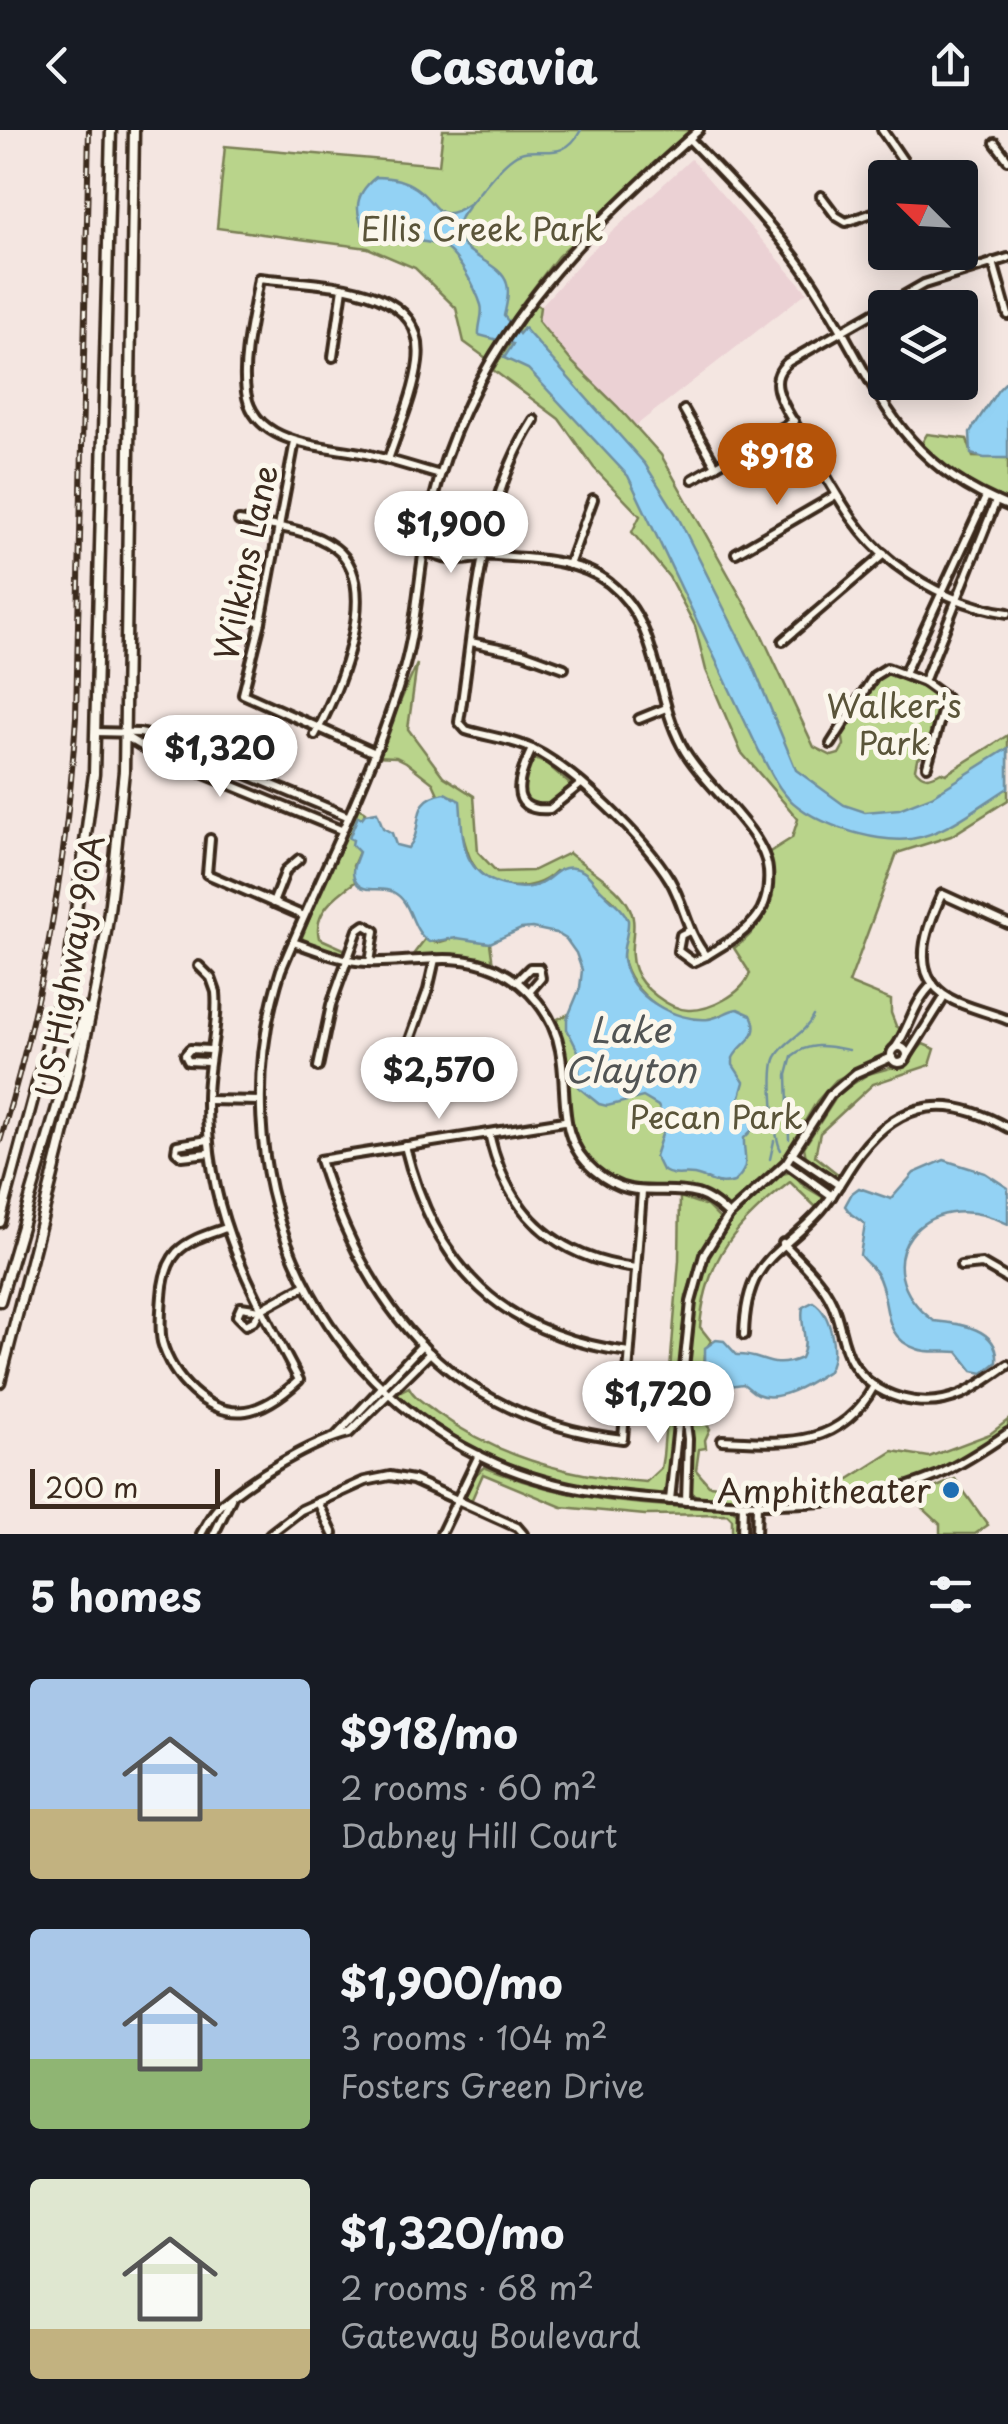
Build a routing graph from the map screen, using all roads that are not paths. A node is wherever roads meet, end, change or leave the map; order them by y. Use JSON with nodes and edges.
{"nodes":[{"id":1,"x":111,"y":130,"type":"edge"},
{"id":2,"x":134,"y":130,"type":"edge"},
{"id":3,"x":699,"y":130,"type":"edge"},
{"id":4,"x":882,"y":130,"type":"edge"},
{"id":5,"x":689,"y":139,"type":"junction"},
{"id":6,"x":995,"y":143,"type":"dead end"},
{"id":7,"x":902,"y":160,"type":"edge"},
{"id":8,"x":1008,"y":160,"type":"edge"},
{"id":9,"x":822,"y":196,"type":"dead end"},
{"id":10,"x":868,"y":215,"type":"edge"},
{"id":11,"x":1008,"y":258,"type":"edge"},
{"id":12,"x":994,"y":262,"type":"junction"},
{"id":13,"x":960,"y":272,"type":"joint"},
{"id":14,"x":342,"y":288,"type":"junction"},
{"id":15,"x":915,"y":290,"type":"edge"},
{"id":16,"x":1008,"y":315,"type":"edge"},
{"id":17,"x":868,"y":318,"type":"edge"},
{"id":18,"x":841,"y":331,"type":"junction"},
{"id":19,"x":333,"y":357,"type":"dead end"},
{"id":20,"x":684,"y":410,"type":"dead end"},
{"id":21,"x":534,"y":420,"type":"dead end"},
{"id":22,"x":794,"y":421,"type":"junction"},
{"id":23,"x":295,"y":441,"type":"junction"},
{"id":24,"x":388,"y":460,"type":"junction"},
{"id":25,"x":716,"y":466,"type":"junction"},
{"id":26,"x":440,"y":475,"type":"junction"},
{"id":27,"x":692,"y":479,"type":"dead end"},
{"id":28,"x":836,"y":494,"type":"junction"},
{"id":29,"x":986,"y":497,"type":"junction"},
{"id":30,"x":593,"y":499,"type":"dead end"},
{"id":31,"x":996,"y":501,"type":"junction"},
{"id":32,"x":1008,"y":506,"type":"edge"},
{"id":33,"x":239,"y":522,"type":"dead end"},
{"id":34,"x":279,"y":527,"type":"junction"},
{"id":35,"x":424,"y":547,"type":"junction"},
{"id":36,"x":736,"y":553,"type":"dead end"},
{"id":37,"x":884,"y":554,"type":"junction"},
{"id":38,"x":484,"y":555,"type":"junction"},
{"id":39,"x":568,"y":565,"type":"junction"},
{"id":40,"x":942,"y":593,"type":"junction"},
{"id":41,"x":958,"y":600,"type":"junction"},
{"id":42,"x":1008,"y":613,"type":"edge"},
{"id":43,"x":234,"y":614,"type":"dead end"},
{"id":44,"x":261,"y":622,"type":"junction"},
{"id":45,"x":784,"y":641,"type":"dead end"},
{"id":46,"x":472,"y":642,"type":"junction"},
{"id":47,"x":564,"y":668,"type":"dead end"},
{"id":48,"x":904,"y":674,"type":"junction"},
{"id":49,"x":924,"y":682,"type":"junction"},
{"id":50,"x":666,"y":708,"type":"junction"},
{"id":51,"x":639,"y":719,"type":"dead end"},
{"id":52,"x":96,"y":732,"type":"junction"},
{"id":53,"x":317,"y":732,"type":"junction"},
{"id":54,"x":124,"y":735,"type":"junction"},
{"id":55,"x":831,"y":744,"type":"dead end"},
{"id":56,"x":532,"y":749,"type":"junction"},
{"id":57,"x":373,"y":752,"type":"junction"},
{"id":58,"x":927,"y":766,"type":"dead end"},
{"id":59,"x":581,"y":784,"type":"junction"},
{"id":60,"x":347,"y":816,"type":"junction"},
{"id":61,"x":341,"y":830,"type":"junction"},
{"id":62,"x":210,"y":838,"type":"dead end"},
{"id":63,"x":299,"y":860,"type":"dead end"},
{"id":64,"x":273,"y":902,"type":"junction"},
{"id":65,"x":304,"y":916,"type":"junction"},
{"id":66,"x":1008,"y":924,"type":"edge"},
{"id":67,"x":689,"y":930,"type":"junction"},
{"id":68,"x":293,"y":942,"type":"junction"},
{"id":69,"x":706,"y":956,"type":"junction"},
{"id":70,"x":434,"y":959,"type":"junction"},
{"id":71,"x":348,"y":960,"type":"junction"},
{"id":72,"x":370,"y":962,"type":"junction"},
{"id":73,"x":199,"y":966,"type":"dead end"},
{"id":74,"x":97,"y":976,"type":"junction"},
{"id":75,"x":517,"y":982,"type":"junction"},
{"id":76,"x":934,"y":984,"type":"junction"},
{"id":77,"x":529,"y":992,"type":"junction"},
{"id":78,"x":945,"y":996,"type":"junction"},
{"id":79,"x":1008,"y":1020,"type":"edge"},
{"id":80,"x":896,"y":1048,"type":"junction"},
{"id":81,"x":210,"y":1050,"type":"junction"},
{"id":82,"x":459,"y":1053,"type":"dead end"},
{"id":83,"x":892,"y":1058,"type":"junction"},
{"id":84,"x":906,"y":1058,"type":"junction"},
{"id":85,"x":208,"y":1062,"type":"junction"},
{"id":86,"x":318,"y":1067,"type":"dead end"},
{"id":87,"x":207,"y":1100,"type":"junction"},
{"id":88,"x":260,"y":1101,"type":"junction"},
{"id":89,"x":564,"y":1121,"type":"junction"},
{"id":90,"x":1008,"y":1128,"type":"edge"},
{"id":91,"x":488,"y":1133,"type":"junction"},
{"id":92,"x":208,"y":1140,"type":"junction"},
{"id":93,"x":405,"y":1146,"type":"junction"},
{"id":94,"x":210,"y":1153,"type":"junction"},
{"id":95,"x":793,"y":1154,"type":"junction"},
{"id":96,"x":786,"y":1163,"type":"junction"},
{"id":97,"x":820,"y":1172,"type":"junction"},
{"id":98,"x":812,"y":1182,"type":"junction"},
{"id":99,"x":838,"y":1185,"type":"junction"},
{"id":100,"x":642,"y":1192,"type":"junction"},
{"id":101,"x":832,"y":1196,"type":"junction"},
{"id":102,"x":729,"y":1215,"type":"junction"},
{"id":103,"x":0,"y":1222,"type":"edge"},
{"id":104,"x":226,"y":1228,"type":"junction"},
{"id":105,"x":783,"y":1243,"type":"junction"},
{"id":106,"x":961,"y":1266,"type":"dead end"},
{"id":107,"x":636,"y":1268,"type":"junction"},
{"id":108,"x":1008,"y":1279,"type":"edge"},
{"id":109,"x":304,"y":1286,"type":"junction"},
{"id":110,"x":0,"y":1301,"type":"edge"},
{"id":111,"x":260,"y":1310,"type":"junction"},
{"id":112,"x":744,"y":1335,"type":"dead end"},
{"id":113,"x":422,"y":1345,"type":"junction"},
{"id":114,"x":630,"y":1352,"type":"junction"},
{"id":115,"x":430,"y":1353,"type":"junction"},
{"id":116,"x":1008,"y":1365,"type":"edge"},
{"id":117,"x":0,"y":1382,"type":"edge"},
{"id":118,"x":874,"y":1386,"type":"junction"},
{"id":119,"x":382,"y":1387,"type":"junction"},
{"id":120,"x":391,"y":1395,"type":"junction"},
{"id":121,"x":683,"y":1399,"type":"junction"},
{"id":122,"x":1008,"y":1434,"type":"edge"},
{"id":123,"x":336,"y":1436,"type":"junction"},
{"id":124,"x":722,"y":1440,"type":"dead end"},
{"id":125,"x":478,"y":1456,"type":"junction"},
{"id":126,"x":232,"y":1497,"type":"junction"},
{"id":127,"x":670,"y":1500,"type":"junction"},
{"id":128,"x":455,"y":1501,"type":"junction"},
{"id":129,"x":686,"y":1501,"type":"junction"},
{"id":130,"x":318,"y":1502,"type":"junction"},
{"id":131,"x":743,"y":1504,"type":"junction"},
{"id":132,"x":757,"y":1504,"type":"junction"},
{"id":133,"x":201,"y":1534,"type":"edge"},
{"id":134,"x":214,"y":1534,"type":"edge"},
{"id":135,"x":270,"y":1534,"type":"edge"},
{"id":136,"x":334,"y":1534,"type":"edge"},
{"id":137,"x":441,"y":1534,"type":"edge"},
{"id":138,"x":523,"y":1534,"type":"edge"},
{"id":139,"x":742,"y":1534,"type":"edge"},
{"id":140,"x":756,"y":1534,"type":"edge"}],
"edges":[{"from":1,"to":52,"type":"main road","name":"US Highway 90A"},
{"from":2,"to":54,"type":"main road","name":"US Highway 90A"},
{"from":3,"to":5,"type":"street"},
{"from":4,"to":7,"type":"street"},
{"from":5,"to":18,"type":"street"},
{"from":5,"to":26,"type":"street"},
{"from":6,"to":8,"type":"street"},
{"from":9,"to":10,"type":"street"},
{"from":11,"to":12,"type":"street"},
{"from":12,"to":13,"type":"street"},
{"from":12,"to":16,"type":"street"},
{"from":13,"to":15,"type":"street"},
{"from":14,"to":19,"type":"street"},
{"from":14,"to":23,"type":"street"},
{"from":14,"to":24,"type":"street"},
{"from":17,"to":18,"type":"street"},
{"from":18,"to":22,"type":"street"},
{"from":18,"to":29,"type":"street"},
{"from":20,"to":25,"type":"street"},
{"from":21,"to":38,"type":"street"},
{"from":22,"to":25,"type":"street"},
{"from":22,"to":28,"type":"street"},
{"from":23,"to":24,"type":"street"},
{"from":23,"to":34,"type":"street","name":"Wilkins Lane"},
{"from":24,"to":26,"type":"street"},
{"from":25,"to":27,"type":"street"},
{"from":26,"to":35,"type":"street"},
{"from":28,"to":36,"type":"street"},
{"from":28,"to":37,"type":"street"},
{"from":29,"to":31,"type":"street"},
{"from":29,"to":40,"type":"street"},
{"from":30,"to":39,"type":"street"},
{"from":31,"to":32,"type":"street"},
{"from":31,"to":41,"type":"street"},
{"from":33,"to":34,"type":"street"},
{"from":34,"to":44,"type":"street","name":"Wilkins Lane"},
{"from":34,"to":53,"type":"street"},
{"from":35,"to":38,"type":"street"},
{"from":35,"to":38,"type":"street"},
{"from":35,"to":57,"type":"street"},
{"from":37,"to":40,"type":"street"},
{"from":37,"to":45,"type":"street"},
{"from":38,"to":39,"type":"street"},
{"from":38,"to":46,"type":"street"},
{"from":39,"to":50,"type":"street"},
{"from":40,"to":41,"type":"street"},
{"from":40,"to":48,"type":"street"},
{"from":41,"to":42,"type":"street"},
{"from":41,"to":49,"type":"street"},
{"from":43,"to":44,"type":"street"},
{"from":44,"to":53,"type":"street","name":"Wilkins Lane"},
{"from":46,"to":47,"type":"street"},
{"from":46,"to":56,"type":"street"},
{"from":48,"to":49,"type":"street"},
{"from":48,"to":55,"type":"street"},
{"from":49,"to":58,"type":"street"},
{"from":50,"to":51,"type":"street"},
{"from":50,"to":69,"type":"street"},
{"from":52,"to":54,"type":"street"},
{"from":52,"to":103,"type":"main road","name":"US Highway 90A"},
{"from":53,"to":57,"type":"street"},
{"from":54,"to":60,"type":"street"},
{"from":54,"to":61,"type":"street"},
{"from":54,"to":74,"type":"main road","name":"US Highway 90A"},
{"from":56,"to":59,"type":"street"},
{"from":56,"to":59,"type":"street"},
{"from":57,"to":60,"type":"street"},
{"from":59,"to":67,"type":"street"},
{"from":60,"to":61,"type":"street"},
{"from":61,"to":65,"type":"street"},
{"from":62,"to":64,"type":"street"},
{"from":63,"to":64,"type":"street"},
{"from":64,"to":65,"type":"street"},
{"from":65,"to":68,"type":"street"},
{"from":66,"to":76,"type":"street"},
{"from":67,"to":69,"type":"street"},
{"from":67,"to":69,"type":"street"},
{"from":68,"to":71,"type":"street"},
{"from":68,"to":88,"type":"street"},
{"from":70,"to":72,"type":"street"},
{"from":70,"to":75,"type":"street"},
{"from":70,"to":82,"type":"street"},
{"from":71,"to":72,"type":"street"},
{"from":71,"to":72,"type":"street"},
{"from":71,"to":86,"type":"street"},
{"from":73,"to":81,"type":"street"},
{"from":74,"to":110,"type":"main road"},
{"from":74,"to":117,"type":"main road","name":"US Highway 90A"},
{"from":75,"to":77,"type":"street"},
{"from":75,"to":77,"type":"street"},
{"from":76,"to":78,"type":"street"},
{"from":76,"to":80,"type":"street"},
{"from":77,"to":89,"type":"street"},
{"from":78,"to":79,"type":"street"},
{"from":78,"to":84,"type":"street"},
{"from":80,"to":83,"type":"street"},
{"from":80,"to":84,"type":"street"},
{"from":81,"to":85,"type":"street"},
{"from":81,"to":85,"type":"street"},
{"from":83,"to":84,"type":"street"},
{"from":83,"to":95,"type":"street"},
{"from":85,"to":87,"type":"street"},
{"from":87,"to":88,"type":"street"},
{"from":87,"to":92,"type":"street"},
{"from":88,"to":109,"type":"street"},
{"from":89,"to":91,"type":"street"},
{"from":89,"to":100,"type":"street"},
{"from":90,"to":99,"type":"street"},
{"from":91,"to":93,"type":"street"},
{"from":91,"to":107,"type":"street"},
{"from":92,"to":94,"type":"street"},
{"from":92,"to":94,"type":"street"},
{"from":93,"to":113,"type":"street"},
{"from":93,"to":114,"type":"street"},
{"from":94,"to":104,"type":"street"},
{"from":95,"to":96,"type":"street"},
{"from":95,"to":97,"type":"street"},
{"from":96,"to":98,"type":"street"},
{"from":96,"to":102,"type":"street"},
{"from":97,"to":98,"type":"street"},
{"from":97,"to":99,"type":"street"},
{"from":98,"to":101,"type":"street"},
{"from":99,"to":101,"type":"street"},
{"from":100,"to":102,"type":"street"},
{"from":100,"to":107,"type":"street"},
{"from":101,"to":105,"type":"street"},
{"from":102,"to":121,"type":"street"},
{"from":104,"to":111,"type":"street"},
{"from":104,"to":111,"type":"street"},
{"from":105,"to":112,"type":"street"},
{"from":105,"to":118,"type":"street"},
{"from":106,"to":108,"type":"street"},
{"from":107,"to":114,"type":"street"},
{"from":109,"to":111,"type":"street"},
{"from":109,"to":119,"type":"street"},
{"from":113,"to":115,"type":"street"},
{"from":113,"to":119,"type":"street"},
{"from":114,"to":115,"type":"street"},
{"from":115,"to":120,"type":"street"},
{"from":116,"to":118,"type":"street"},
{"from":118,"to":124,"type":"street"},
{"from":119,"to":120,"type":"street"},
{"from":119,"to":123,"type":"street"},
{"from":120,"to":123,"type":"street"},
{"from":120,"to":125,"type":"street"},
{"from":121,"to":127,"type":"street"},
{"from":121,"to":129,"type":"street"},
{"from":122,"to":132,"type":"street"},
{"from":123,"to":126,"type":"street"},
{"from":125,"to":127,"type":"street"},
{"from":125,"to":128,"type":"street"},
{"from":126,"to":133,"type":"street"},
{"from":126,"to":134,"type":"street"},
{"from":127,"to":129,"type":"street"},
{"from":128,"to":130,"type":"street"},
{"from":128,"to":137,"type":"street"},
{"from":128,"to":138,"type":"street"},
{"from":129,"to":131,"type":"street"},
{"from":130,"to":135,"type":"street"},
{"from":130,"to":136,"type":"street"},
{"from":131,"to":132,"type":"street"},
{"from":131,"to":139,"type":"street"},
{"from":132,"to":140,"type":"street"}]}
